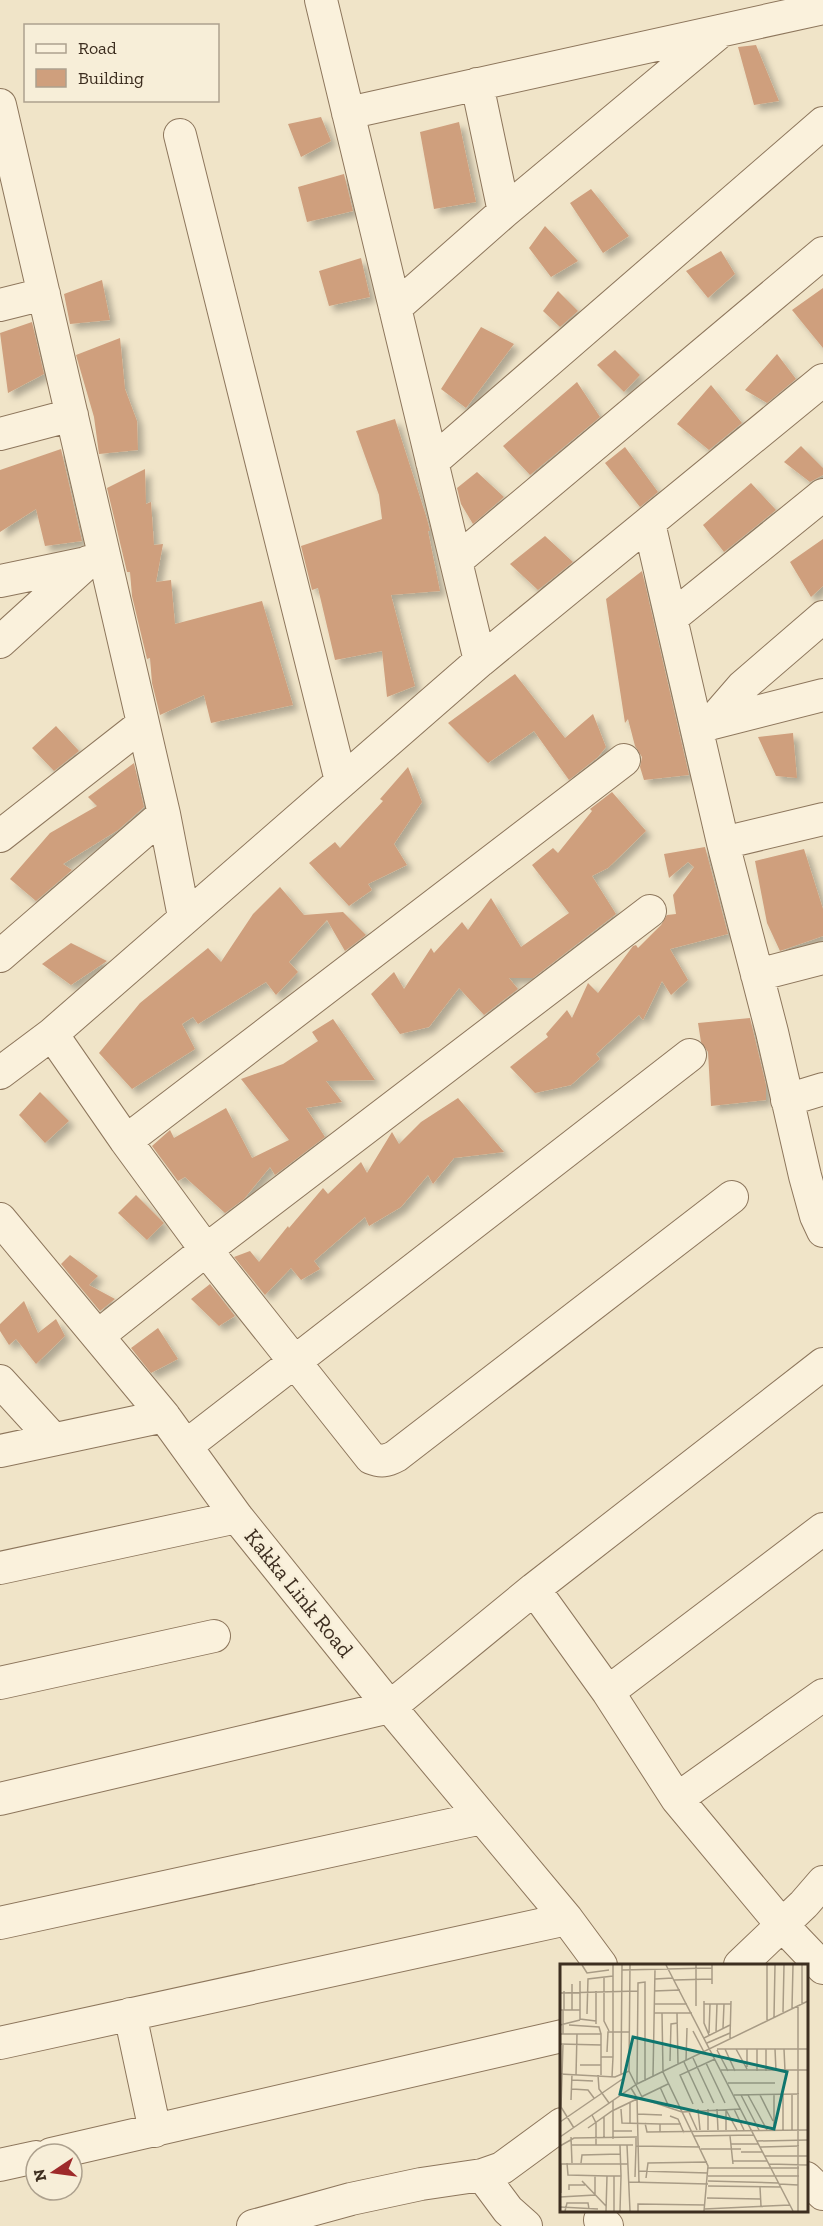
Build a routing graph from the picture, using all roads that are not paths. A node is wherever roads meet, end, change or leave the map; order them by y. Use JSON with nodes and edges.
{"nodes":[{"id":1,"x":321,"y":0,"type":"edge"},
{"id":2,"x":823,"y":8,"type":"edge"},
{"id":3,"x":725,"y":28,"type":"junction"},
{"id":4,"x":477,"y":84,"type":"junction"},
{"id":5,"x":0,"y":105,"type":"edge"},
{"id":6,"x":348,"y":113,"type":"junction"},
{"id":7,"x":823,"y":123,"type":"edge"},
{"id":8,"x":180,"y":135,"type":"dead end"},
{"id":9,"x":7,"y":168,"type":"edge"},
{"id":10,"x":504,"y":212,"type":"junction"},
{"id":11,"x":823,"y":253,"type":"edge"},
{"id":12,"x":44,"y":294,"type":"junction"},
{"id":13,"x":0,"y":304,"type":"edge"},
{"id":14,"x":395,"y":308,"type":"junction"},
{"id":15,"x":823,"y":380,"type":"edge"},
{"id":16,"x":72,"y":415,"type":"junction"},
{"id":17,"x":0,"y":434,"type":"edge"},
{"id":18,"x":432,"y":462,"type":"junction"},
{"id":19,"x":823,"y":495,"type":"edge"},
{"id":20,"x":649,"y":523,"type":"junction"},
{"id":21,"x":96,"y":560,"type":"junction"},
{"id":22,"x":456,"y":561,"type":"junction"},
{"id":23,"x":0,"y":581,"type":"edge"},
{"id":24,"x":823,"y":617,"type":"edge"},
{"id":25,"x":670,"y":618,"type":"junction"},
{"id":26,"x":0,"y":642,"type":"edge"},
{"id":27,"x":480,"y":661,"type":"junction"},
{"id":28,"x":823,"y":695,"type":"edge"},
{"id":29,"x":143,"y":724,"type":"junction"},
{"id":30,"x":703,"y":726,"type":"junction"},
{"id":31,"x":624,"y":760,"type":"dead end"},
{"id":32,"x":341,"y":781,"type":"junction"},
{"id":33,"x":164,"y":814,"type":"junction"},
{"id":34,"x":823,"y":819,"type":"edge"},
{"id":35,"x":0,"y":836,"type":"edge"},
{"id":36,"x":723,"y":843,"type":"junction"},
{"id":37,"x":651,"y":911,"type":"dead end"},
{"id":38,"x":184,"y":917,"type":"junction"},
{"id":39,"x":0,"y":956,"type":"edge"},
{"id":40,"x":823,"y":957,"type":"edge"},
{"id":41,"x":757,"y":975,"type":"junction"},
{"id":42,"x":52,"y":1034,"type":"junction"},
{"id":43,"x":690,"y":1055,"type":"dead end"},
{"id":44,"x":0,"y":1073,"type":"edge"},
{"id":45,"x":823,"y":1089,"type":"edge"},
{"id":46,"x":787,"y":1100,"type":"junction"},
{"id":47,"x":126,"y":1141,"type":"junction"},
{"id":48,"x":732,"y":1197,"type":"dead end"},
{"id":49,"x":0,"y":1219,"type":"edge"},
{"id":50,"x":823,"y":1231,"type":"edge"},
{"id":51,"x":206,"y":1250,"type":"junction"},
{"id":52,"x":98,"y":1336,"type":"junction"},
{"id":53,"x":294,"y":1361,"type":"junction"},
{"id":54,"x":823,"y":1364,"type":"edge"},
{"id":55,"x":0,"y":1381,"type":"edge"},
{"id":56,"x":164,"y":1416,"type":"junction"},
{"id":57,"x":53,"y":1440,"type":"junction"},
{"id":58,"x":186,"y":1446,"type":"junction"},
{"id":59,"x":0,"y":1451,"type":"edge"},
{"id":60,"x":237,"y":1517,"type":"junction"},
{"id":61,"x":823,"y":1529,"type":"edge"},
{"id":62,"x":0,"y":1568,"type":"edge"},
{"id":63,"x":534,"y":1589,"type":"junction"},
{"id":64,"x":214,"y":1636,"type":"dead end"},
{"id":65,"x":0,"y":1683,"type":"edge"},
{"id":66,"x":608,"y":1692,"type":"junction"},
{"id":67,"x":823,"y":1695,"type":"edge"},
{"id":68,"x":390,"y":1707,"type":"junction"},
{"id":69,"x":677,"y":1798,"type":"junction"},
{"id":70,"x":0,"y":1799,"type":"edge"},
{"id":71,"x":482,"y":1818,"type":"junction"},
{"id":72,"x":823,"y":1882,"type":"edge"},
{"id":73,"x":567,"y":1919,"type":"junction"},
{"id":74,"x":0,"y":1923,"type":"edge"},
{"id":75,"x":782,"y":1925,"type":"junction"},
{"id":76,"x":600,"y":1964,"type":"edge"},
{"id":77,"x":741,"y":1964,"type":"edge"},
{"id":78,"x":823,"y":1968,"type":"edge"},
{"id":79,"x":823,"y":1978,"type":"edge"},
{"id":80,"x":808,"y":1987,"type":"edge"},
{"id":81,"x":130,"y":2014,"type":"junction"},
{"id":82,"x":560,"y":2037,"type":"edge"},
{"id":83,"x":0,"y":2043,"type":"edge"},
{"id":84,"x":560,"y":2125,"type":"edge"},
{"id":85,"x":155,"y":2131,"type":"junction"},
{"id":86,"x":84,"y":2147,"type":"edge"},
{"id":87,"x":24,"y":2160,"type":"edge"},
{"id":88,"x":0,"y":2165,"type":"edge"},
{"id":89,"x":482,"y":2175,"type":"junction"},
{"id":90,"x":808,"y":2179,"type":"edge"},
{"id":91,"x":823,"y":2194,"type":"edge"},
{"id":92,"x":254,"y":2226,"type":"edge"},
{"id":93,"x":526,"y":2226,"type":"edge"}],
"edges":[{"from":1,"to":6,"type":"street"},
{"from":2,"to":3,"type":"street"},
{"from":3,"to":4,"type":"street"},
{"from":3,"to":10,"type":"street"},
{"from":4,"to":6,"type":"street"},
{"from":4,"to":10,"type":"street"},
{"from":5,"to":9,"type":"street"},
{"from":6,"to":14,"type":"street"},
{"from":7,"to":18,"type":"street"},
{"from":8,"to":32,"type":"street"},
{"from":9,"to":12,"type":"street"},
{"from":10,"to":14,"type":"street"},
{"from":11,"to":22,"type":"street"},
{"from":12,"to":13,"type":"street"},
{"from":12,"to":16,"type":"street"},
{"from":14,"to":18,"type":"street"},
{"from":15,"to":20,"type":"street"},
{"from":16,"to":17,"type":"street"},
{"from":16,"to":21,"type":"street"},
{"from":18,"to":22,"type":"street"},
{"from":19,"to":25,"type":"street"},
{"from":20,"to":25,"type":"street"},
{"from":20,"to":27,"type":"street"},
{"from":21,"to":23,"type":"street"},
{"from":21,"to":26,"type":"street"},
{"from":21,"to":29,"type":"street"},
{"from":22,"to":27,"type":"street"},
{"from":24,"to":30,"type":"street"},
{"from":25,"to":30,"type":"street"},
{"from":27,"to":32,"type":"street"},
{"from":28,"to":30,"type":"street"},
{"from":29,"to":33,"type":"street"},
{"from":29,"to":35,"type":"street"},
{"from":30,"to":36,"type":"street"},
{"from":31,"to":47,"type":"street"},
{"from":32,"to":38,"type":"street"},
{"from":33,"to":38,"type":"street"},
{"from":33,"to":39,"type":"street"},
{"from":34,"to":36,"type":"street"},
{"from":36,"to":41,"type":"street"},
{"from":37,"to":51,"type":"street"},
{"from":38,"to":42,"type":"street"},
{"from":40,"to":41,"type":"street"},
{"from":41,"to":46,"type":"street"},
{"from":42,"to":44,"type":"street"},
{"from":42,"to":47,"type":"street"},
{"from":43,"to":53,"type":"street"},
{"from":45,"to":46,"type":"street"},
{"from":46,"to":50,"type":"street"},
{"from":47,"to":51,"type":"street"},
{"from":48,"to":53,"type":"street"},
{"from":49,"to":52,"type":"street","name":"Kakka Link Road"},
{"from":51,"to":52,"type":"street"},
{"from":51,"to":53,"type":"street"},
{"from":52,"to":56,"type":"street","name":"Kakka Link Road"},
{"from":53,"to":58,"type":"street"},
{"from":54,"to":63,"type":"street"},
{"from":55,"to":57,"type":"street"},
{"from":56,"to":57,"type":"street"},
{"from":56,"to":58,"type":"street","name":"Kakka Link Road"},
{"from":57,"to":59,"type":"street"},
{"from":58,"to":60,"type":"street","name":"Kakka Link Road"},
{"from":60,"to":62,"type":"street"},
{"from":60,"to":68,"type":"street","name":"Kakka Link Road"},
{"from":61,"to":66,"type":"street"},
{"from":63,"to":66,"type":"street"},
{"from":63,"to":68,"type":"street"},
{"from":64,"to":65,"type":"street"},
{"from":66,"to":69,"type":"street"},
{"from":67,"to":69,"type":"street"},
{"from":68,"to":70,"type":"street"},
{"from":68,"to":71,"type":"street","name":"Kakka Link Road"},
{"from":69,"to":75,"type":"street"},
{"from":71,"to":73,"type":"street","name":"Kakka Link Road"},
{"from":71,"to":74,"type":"street"},
{"from":72,"to":75,"type":"street"},
{"from":73,"to":76,"type":"street","name":"Kakka Link Road"},
{"from":73,"to":81,"type":"street"},
{"from":75,"to":77,"type":"street"},
{"from":75,"to":78,"type":"street"},
{"from":79,"to":80,"type":"street"},
{"from":81,"to":83,"type":"street"},
{"from":81,"to":85,"type":"street"},
{"from":82,"to":85,"type":"street"},
{"from":84,"to":89,"type":"street"},
{"from":85,"to":86,"type":"street"},
{"from":87,"to":88,"type":"street"},
{"from":89,"to":92,"type":"street"},
{"from":89,"to":93,"type":"street"},
{"from":90,"to":91,"type":"street"}]}
